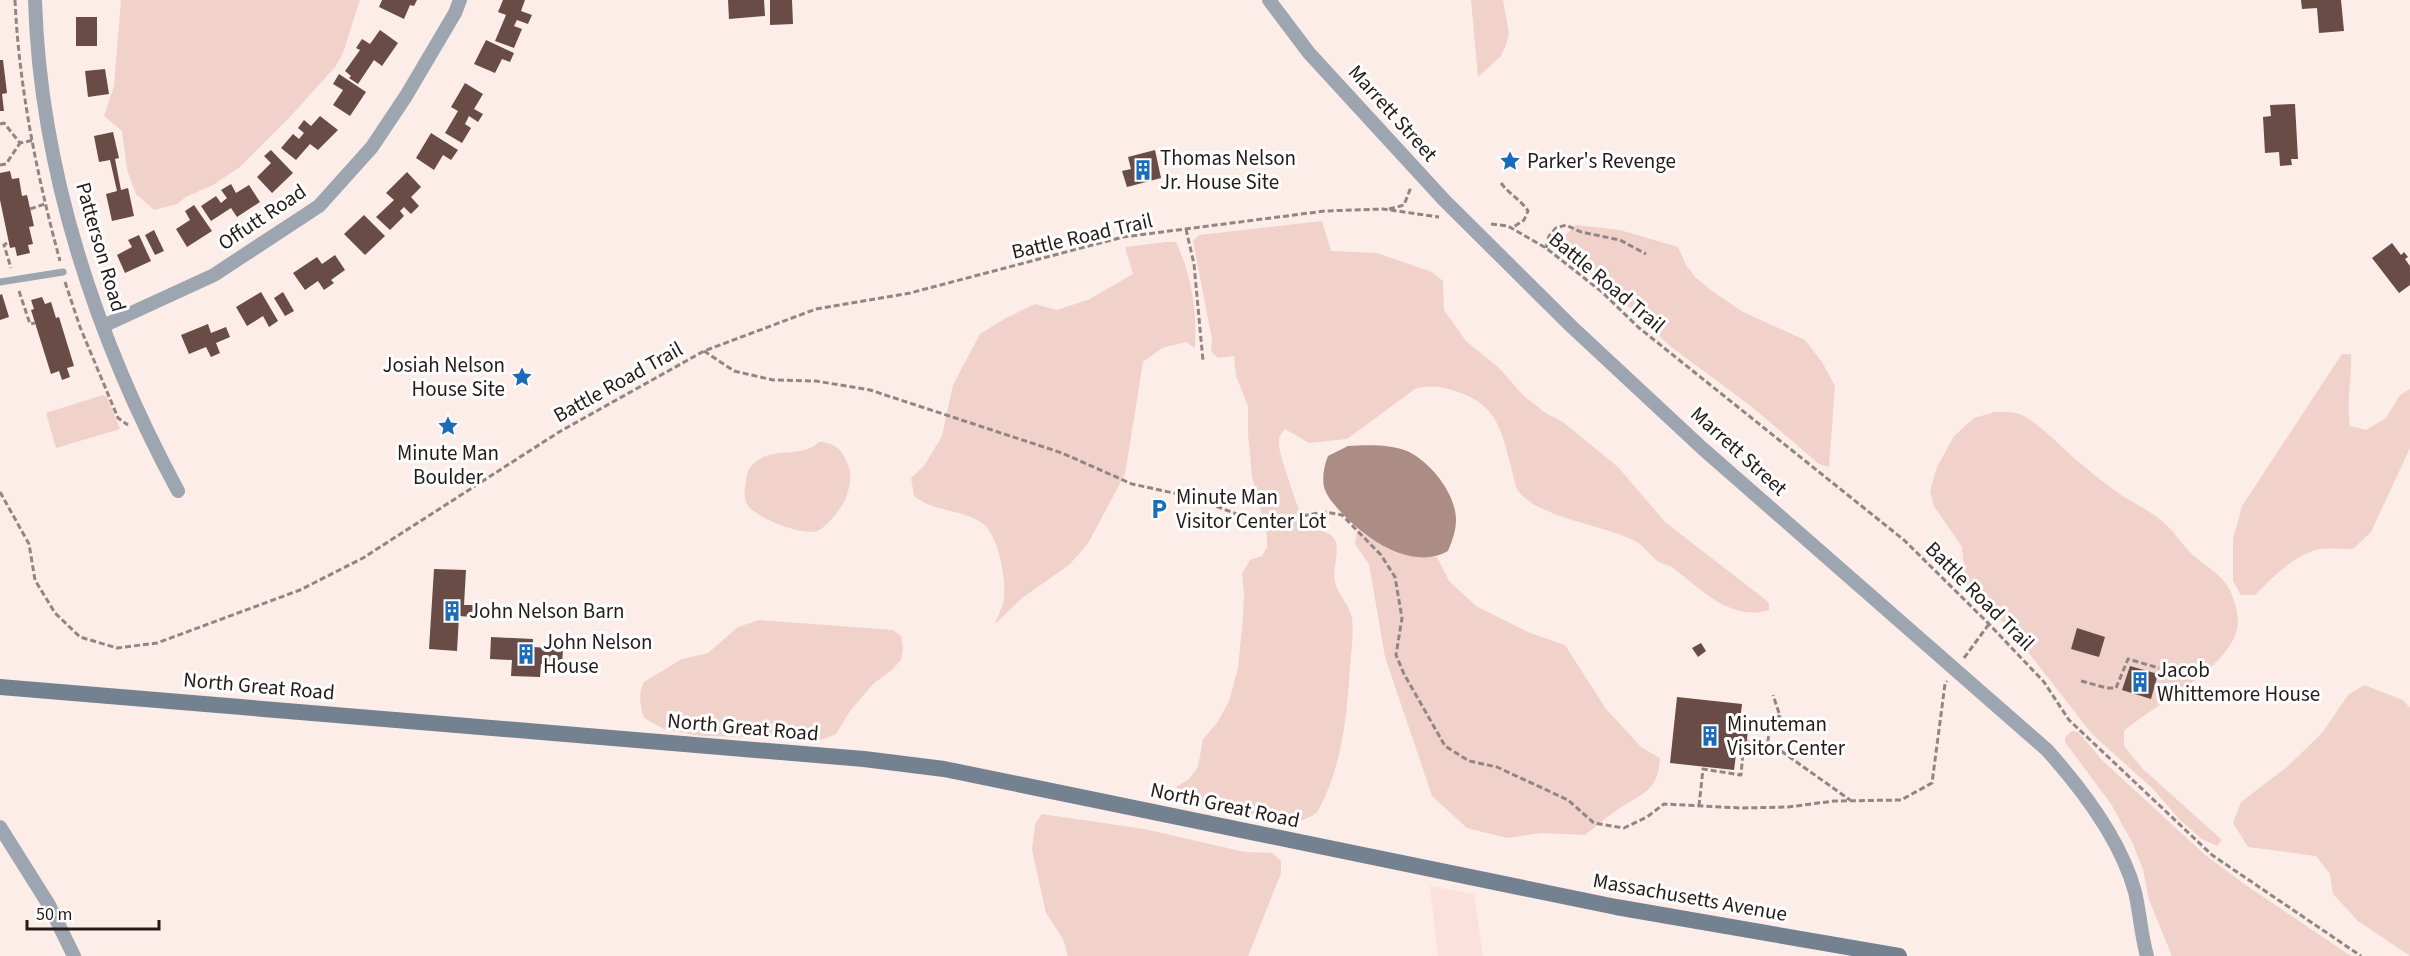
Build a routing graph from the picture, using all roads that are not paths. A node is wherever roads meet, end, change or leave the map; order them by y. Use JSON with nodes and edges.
{"nodes":[{"id":1,"x":35,"y":0,"type":"edge"},
{"id":2,"x":460,"y":0,"type":"edge"},
{"id":3,"x":1269,"y":0,"type":"edge"},
{"id":4,"x":63,"y":272,"type":"dead end"},
{"id":5,"x":0,"y":282,"type":"edge"},
{"id":6,"x":103,"y":326,"type":"junction"},
{"id":7,"x":178,"y":490,"type":"dead end"},
{"id":8,"x":0,"y":687,"type":"edge"},
{"id":9,"x":0,"y":827,"type":"edge"},
{"id":10,"x":1472,"y":878,"type":"joint"},
{"id":11,"x":2144,"y":953,"type":"edge"},
{"id":12,"x":74,"y":956,"type":"edge"},
{"id":13,"x":1899,"y":956,"type":"edge"}],
"edges":[{"from":1,"to":6,"type":"street","name":"Patterson Road"},
{"from":2,"to":6,"type":"street","name":"Offutt Road"},
{"from":3,"to":11,"type":"street","name":"Marrett Street"},
{"from":4,"to":5,"type":"lane"},
{"from":6,"to":7,"type":"street","name":"Patterson Road"},
{"from":8,"to":10,"type":"main road","name":"North Great Road"},
{"from":9,"to":12,"type":"street"},
{"from":10,"to":13,"type":"main road","name":"Massachusetts Avenue"}]}
